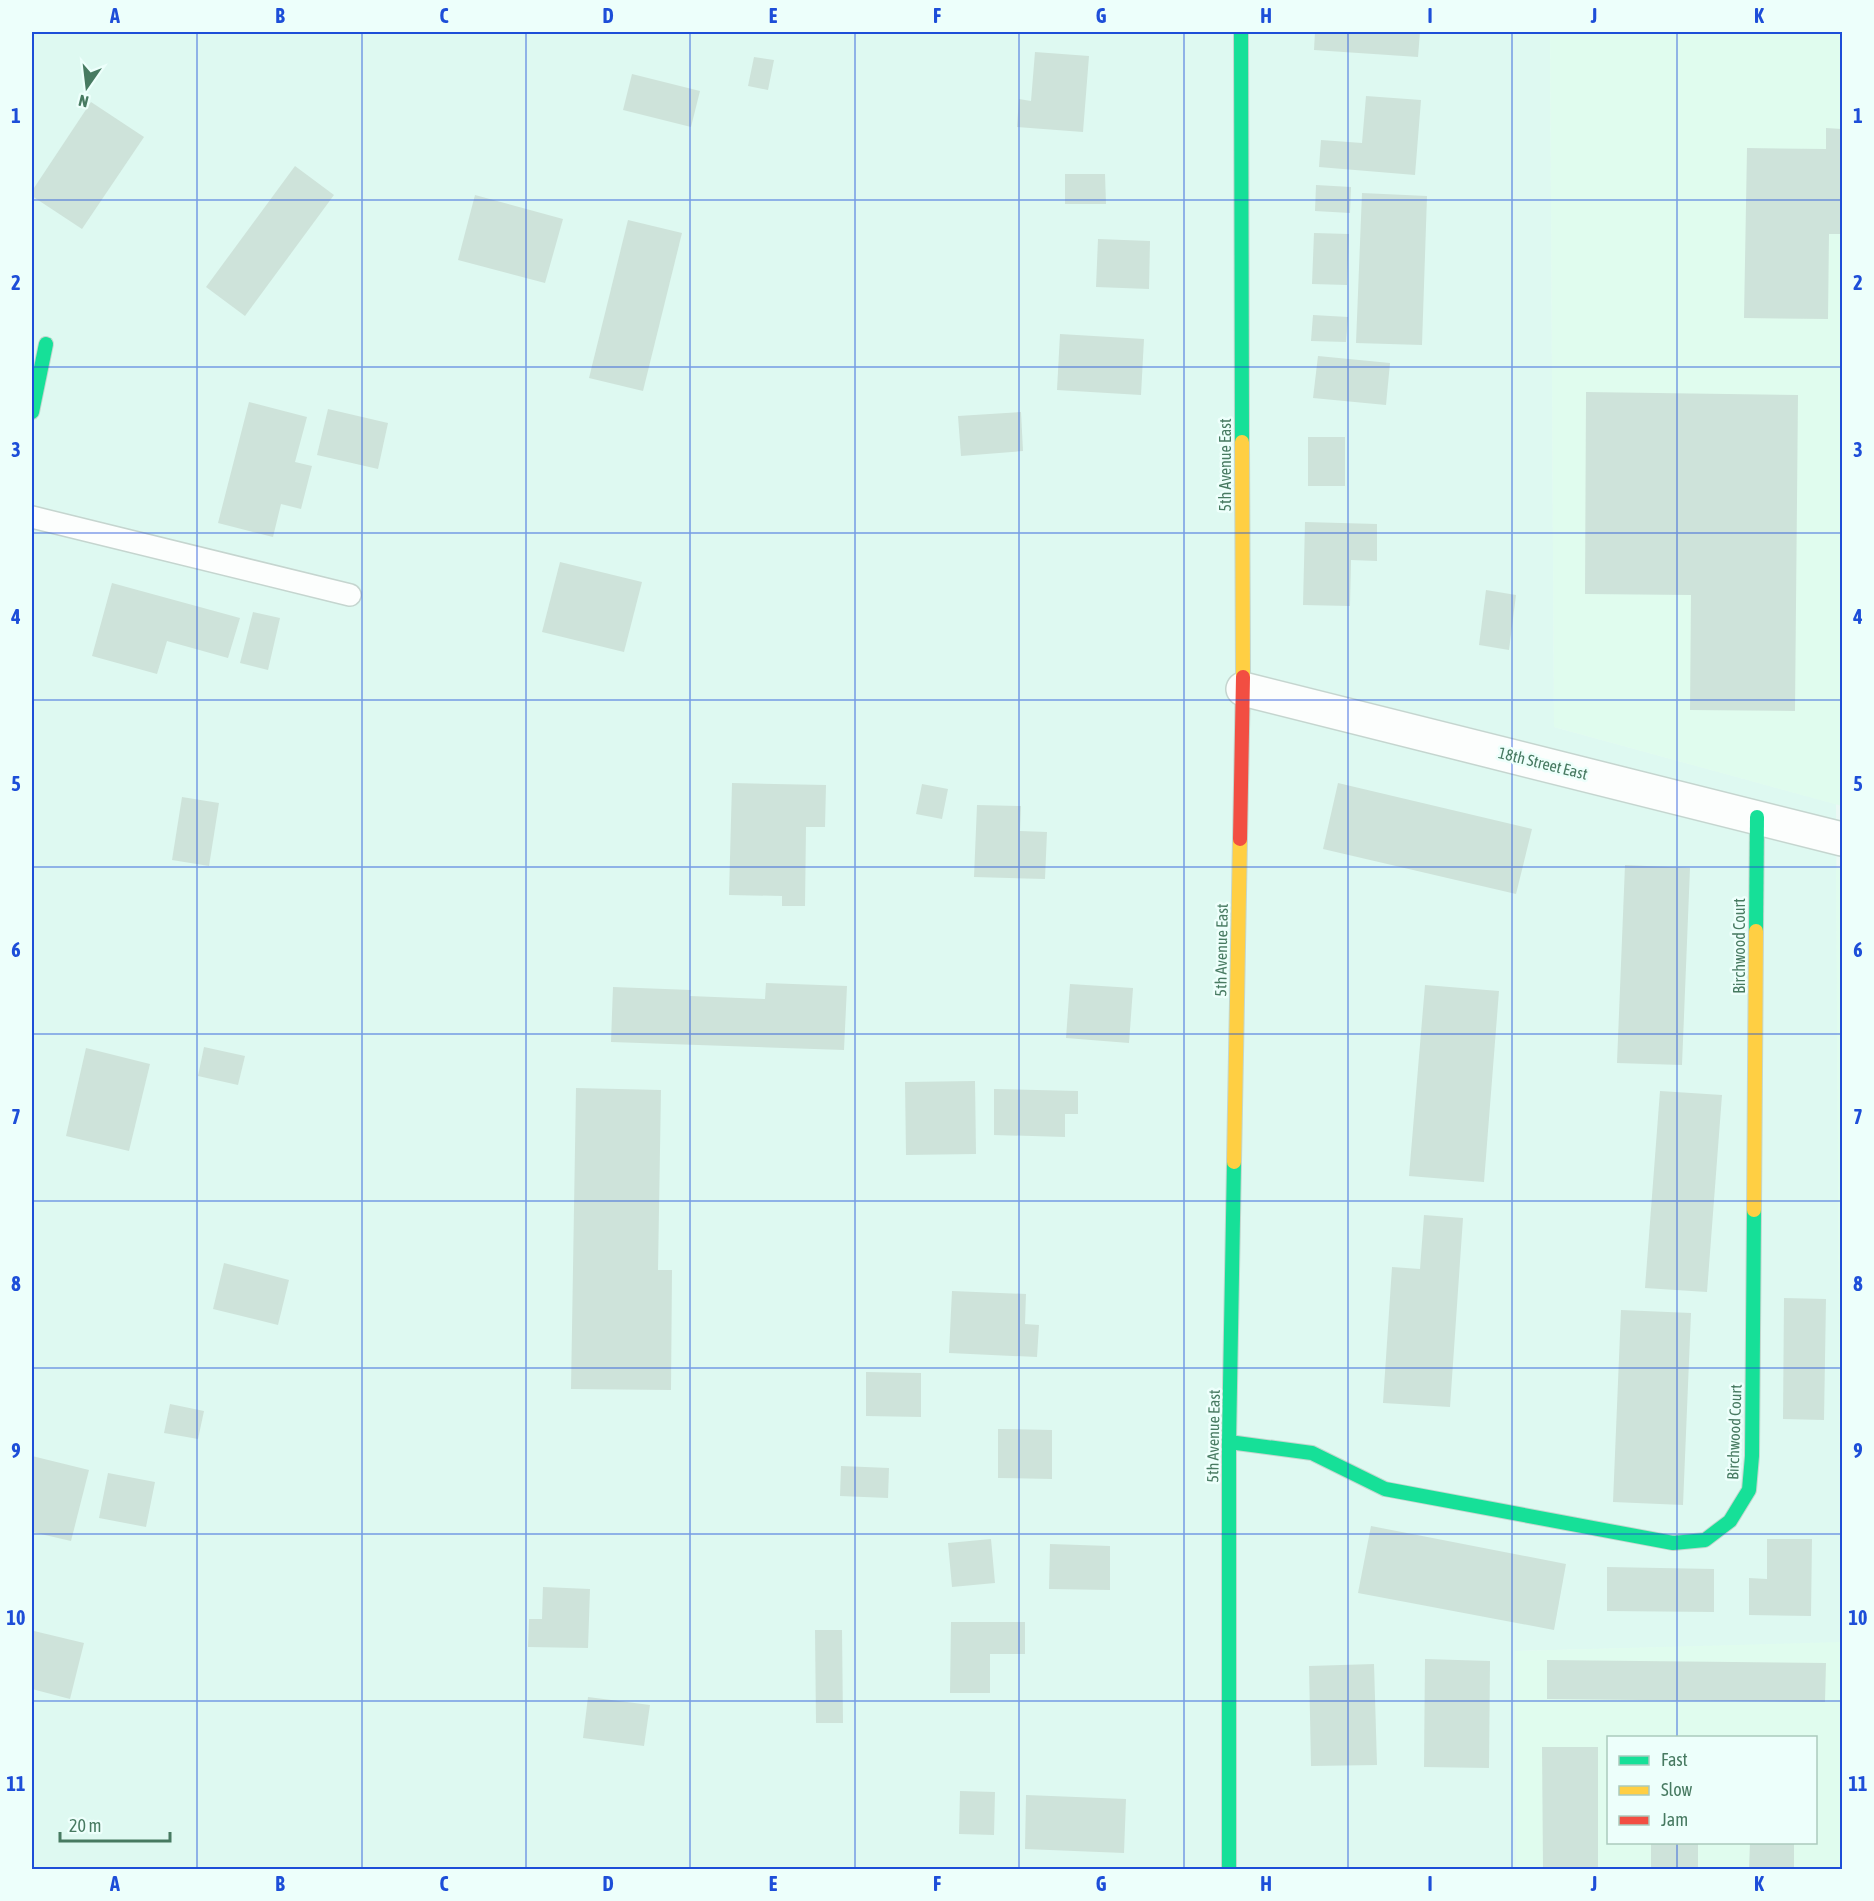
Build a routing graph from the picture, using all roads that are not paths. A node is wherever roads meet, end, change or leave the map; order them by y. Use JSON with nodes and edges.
{"nodes":[{"id":1,"x":1240,"y":32,"type":"edge"},
{"id":2,"x":46,"y":344,"type":"dead end"},
{"id":3,"x":32,"y":412,"type":"edge"},
{"id":4,"x":32,"y":517,"type":"edge"},
{"id":5,"x":350,"y":595,"type":"dead end"},
{"id":6,"x":1243,"y":689,"type":"junction"},
{"id":7,"x":1757,"y":817,"type":"junction"},
{"id":8,"x":1842,"y":839,"type":"edge"},
{"id":9,"x":1229,"y":1442,"type":"junction"},
{"id":10,"x":1229,"y":1869,"type":"edge"}],
"edges":[{"from":1,"to":6,"type":"street","name":"5th Avenue East"},
{"from":2,"to":3,"type":"street"},
{"from":4,"to":5,"type":"lane"},
{"from":6,"to":7,"type":"street","name":"18th Street East"},
{"from":6,"to":9,"type":"street","name":"5th Avenue East"},
{"from":7,"to":8,"type":"street","name":"18th Street East"},
{"from":7,"to":9,"type":"street","name":"Birchwood Court"},
{"from":9,"to":10,"type":"street","name":"5th Avenue East"}]}
